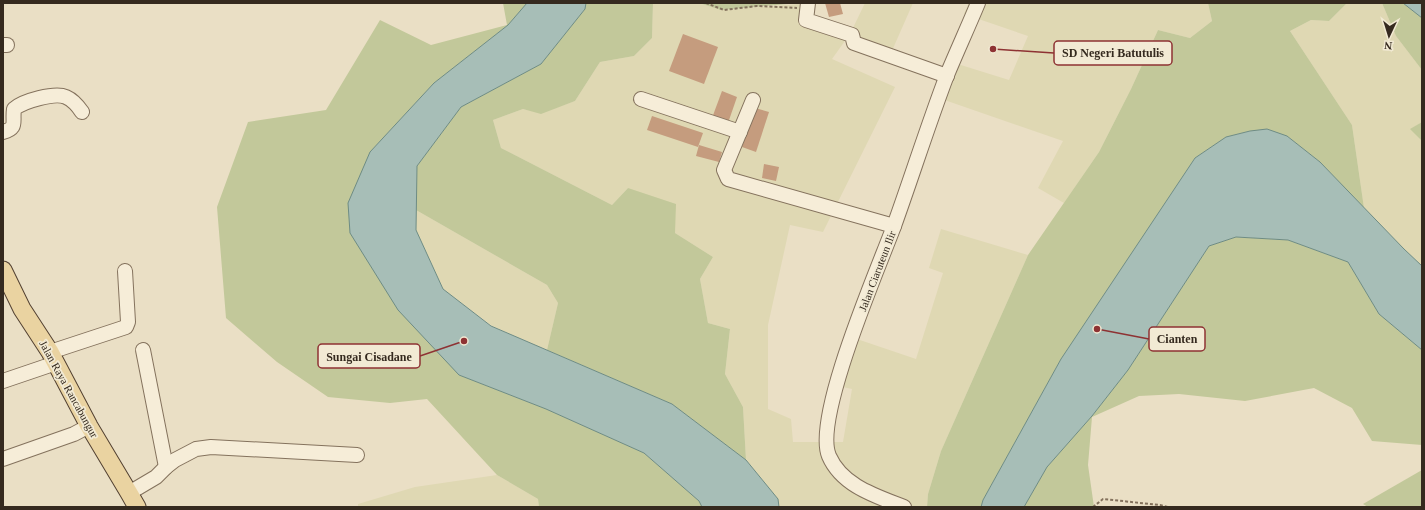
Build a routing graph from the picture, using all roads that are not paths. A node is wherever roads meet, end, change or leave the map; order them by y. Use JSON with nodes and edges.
{"nodes":[{"id":1,"x":978,"y":3,"type":"edge"},
{"id":2,"x":808,"y":6,"type":"edge"},
{"id":3,"x":947,"y":76,"type":"junction"},
{"id":4,"x":641,"y":99,"type":"dead end"},
{"id":5,"x":753,"y":100,"type":"dead end"},
{"id":6,"x":82,"y":112,"type":"dead end"},
{"id":7,"x":3,"y":132,"type":"edge"},
{"id":8,"x":740,"y":132,"type":"junction"},
{"id":9,"x":894,"y":226,"type":"junction"},
{"id":10,"x":3,"y":270,"type":"edge"},
{"id":11,"x":125,"y":271,"type":"dead end"},
{"id":12,"x":143,"y":350,"type":"dead end"},
{"id":13,"x":53,"y":357,"type":"junction"},
{"id":14,"x":3,"y":381,"type":"edge"},
{"id":15,"x":89,"y":426,"type":"junction"},
{"id":16,"x":357,"y":455,"type":"dead end"},
{"id":17,"x":3,"y":459,"type":"edge"},
{"id":18,"x":166,"y":467,"type":"junction"},
{"id":19,"x":133,"y":500,"type":"edge"},
{"id":20,"x":904,"y":507,"type":"edge"}],
"edges":[{"from":1,"to":3,"type":"street","name":"Jalan Ciaruteun Ilir"},
{"from":2,"to":3,"type":"street"},
{"from":3,"to":9,"type":"street","name":"Jalan Ciaruteun Ilir"},
{"from":4,"to":8,"type":"street"},
{"from":5,"to":8,"type":"street"},
{"from":6,"to":7,"type":"street"},
{"from":8,"to":9,"type":"street"},
{"from":9,"to":20,"type":"street","name":"Jalan Ciaruteun Ilir"},
{"from":10,"to":13,"type":"main road","name":"Jalan Raya Rancabungur"},
{"from":11,"to":13,"type":"street"},
{"from":12,"to":18,"type":"street"},
{"from":13,"to":14,"type":"street"},
{"from":13,"to":15,"type":"main road","name":"Jalan Raya Rancabungur"},
{"from":15,"to":17,"type":"street"},
{"from":15,"to":19,"type":"main road","name":"Jalan Raya Rancabungur"},
{"from":16,"to":18,"type":"street"},
{"from":18,"to":19,"type":"street"}]}
